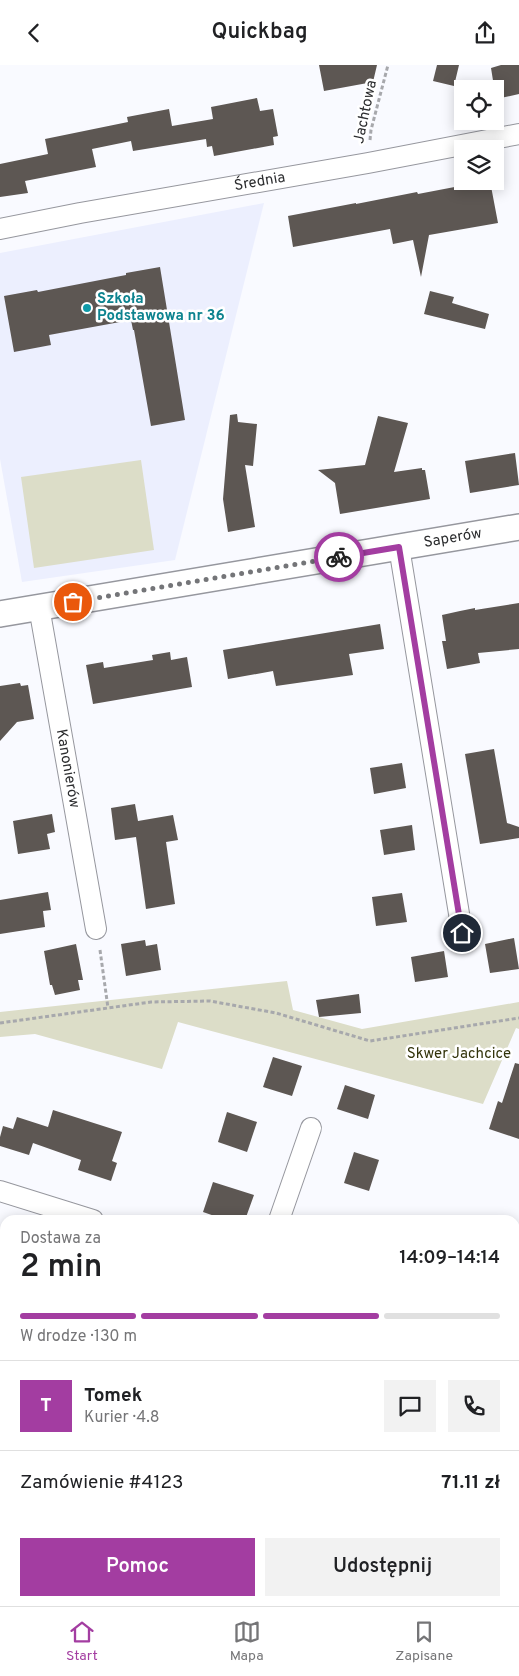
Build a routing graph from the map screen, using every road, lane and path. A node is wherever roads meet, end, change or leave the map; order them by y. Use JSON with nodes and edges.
{"nodes":[{"id":1,"x":388,"y":65,"type":"edge"},
{"id":2,"x":519,"y":134,"type":"edge"},
{"id":3,"x":368,"y":163,"type":"junction"},
{"id":4,"x":0,"y":229,"type":"edge"},
{"id":5,"x":519,"y":527,"type":"edge"},
{"id":6,"x":399,"y":547,"type":"junction"},
{"id":7,"x":39,"y":607,"type":"junction"},
{"id":8,"x":0,"y":614,"type":"edge"},
{"id":9,"x":96,"y":929,"type":"joint"},
{"id":10,"x":462,"y":933,"type":"dead end"},
{"id":11,"x":108,"y":1008,"type":"junction"},
{"id":12,"x":519,"y":1018,"type":"edge"},
{"id":13,"x":0,"y":1023,"type":"edge"},
{"id":14,"x":311,"y":1128,"type":"dead end"},
{"id":15,"x":0,"y":1191,"type":"edge"},
{"id":16,"x":77,"y":1215,"type":"edge"},
{"id":17,"x":281,"y":1215,"type":"edge"}],
"edges":[{"from":1,"to":3,"type":"path","name":"Jachtowa"},
{"from":2,"to":3,"type":"street","name":"Średnia"},
{"from":3,"to":4,"type":"street","name":"Średnia"},
{"from":5,"to":6,"type":"street","name":"Saperów"},
{"from":6,"to":7,"type":"street","name":"Saperów"},
{"from":6,"to":10,"type":"street"},
{"from":7,"to":8,"type":"street","name":"Saperów"},
{"from":7,"to":9,"type":"street","name":"Kanonierów"},
{"from":9,"to":11,"type":"path"},
{"from":11,"to":12,"type":"path"},
{"from":11,"to":13,"type":"path"},
{"from":14,"to":17,"type":"street"},
{"from":15,"to":16,"type":"street"}]}
